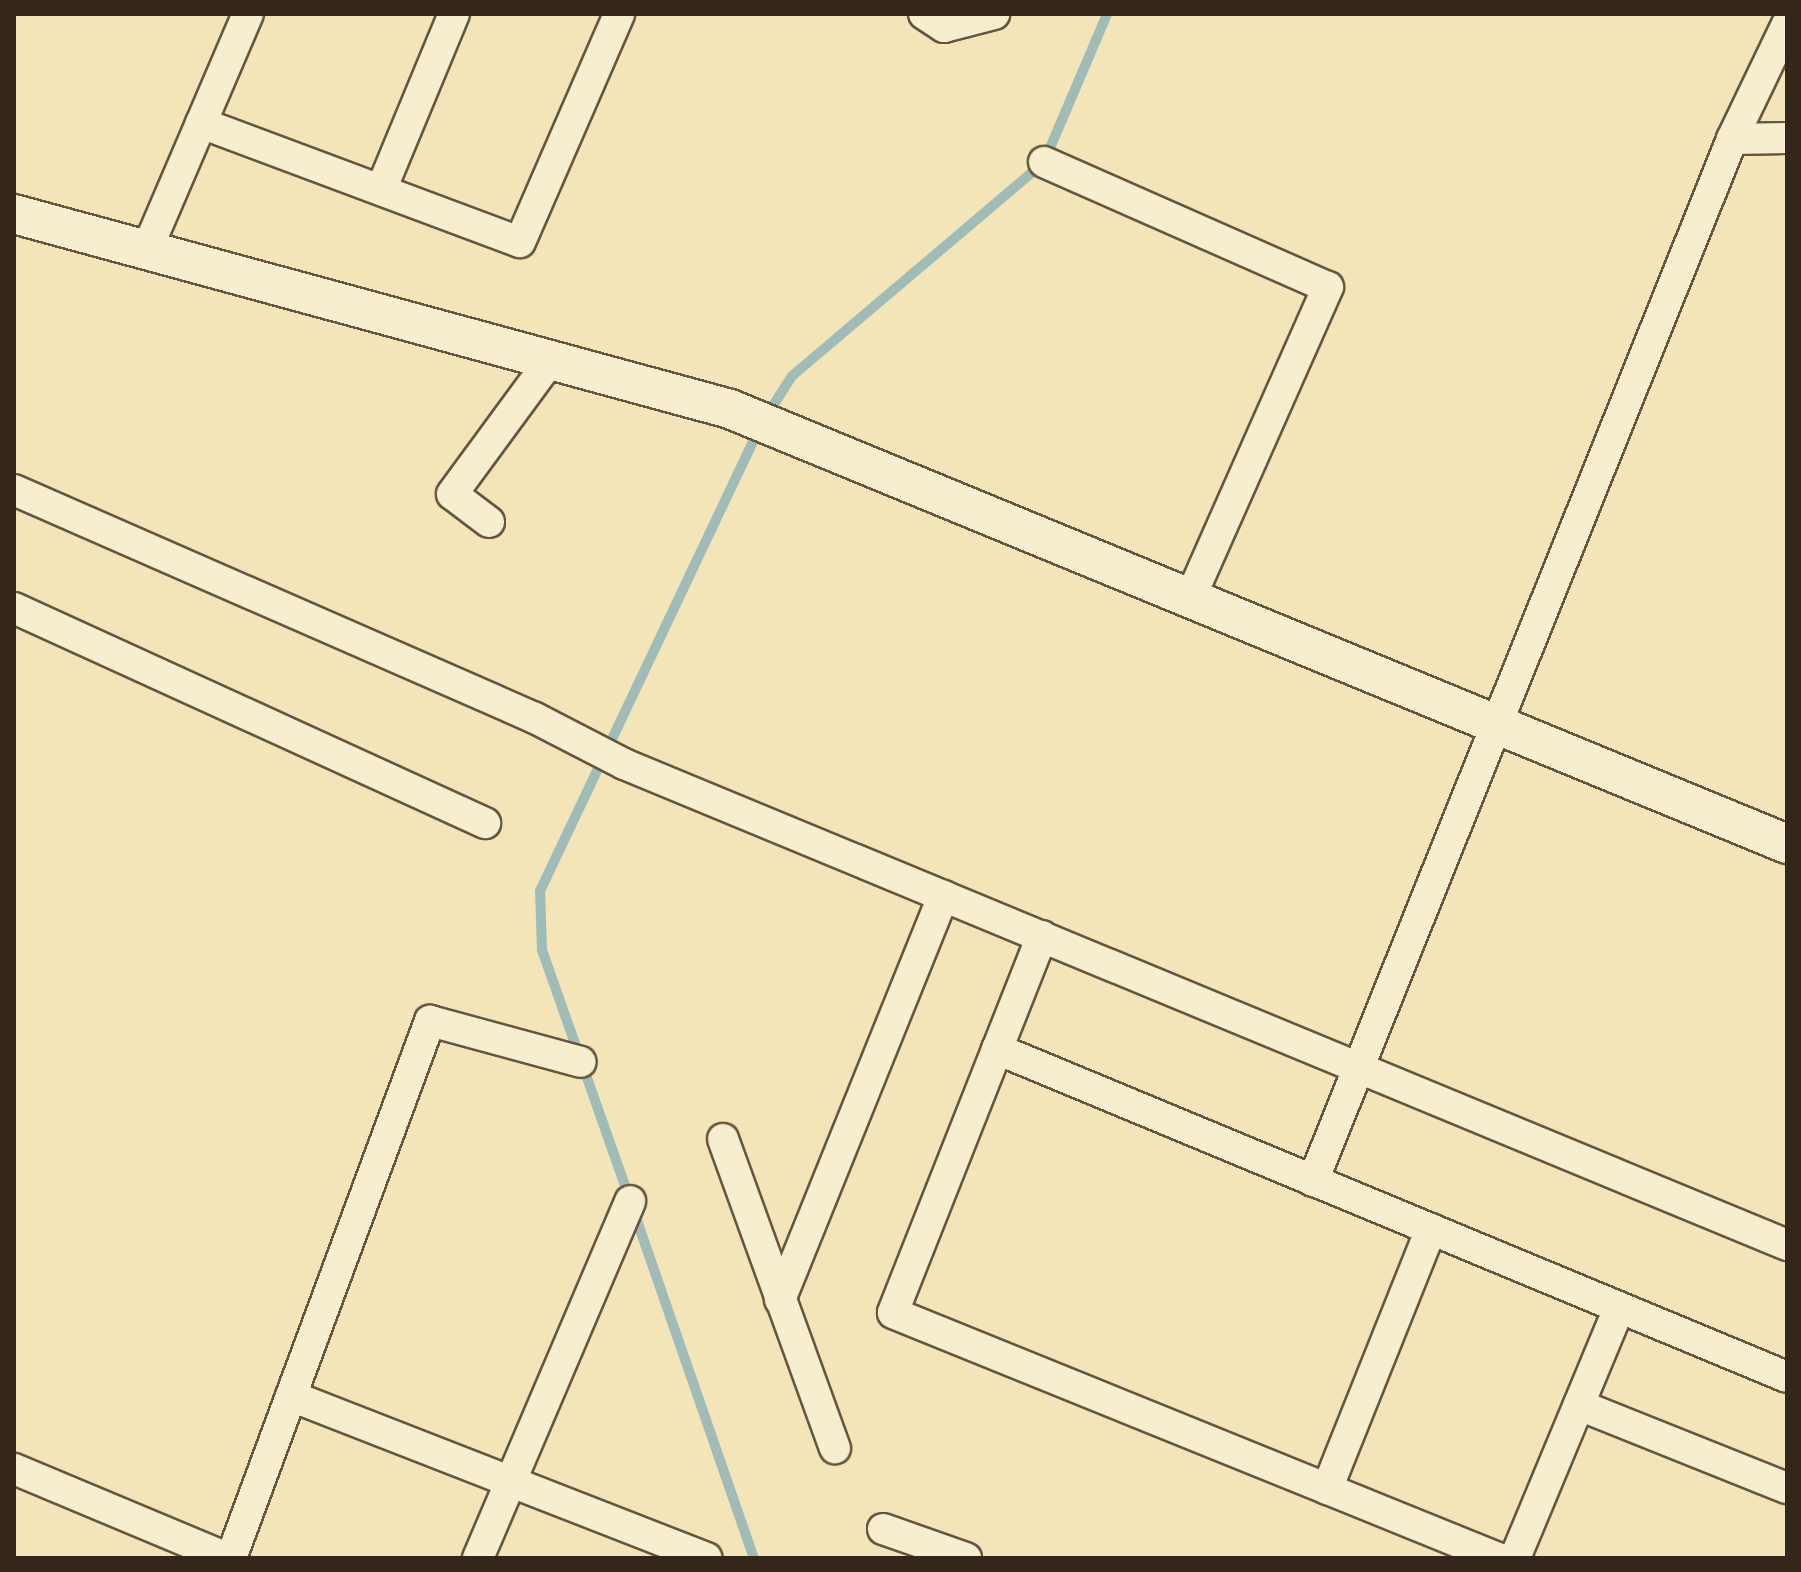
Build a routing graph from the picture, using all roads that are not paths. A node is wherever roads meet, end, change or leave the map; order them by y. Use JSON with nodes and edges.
{"nodes":[{"id":1,"x":248,"y":14,"type":"edge"},
{"id":2,"x":454,"y":14,"type":"edge"},
{"id":3,"x":619,"y":14,"type":"edge"},
{"id":4,"x":924,"y":14,"type":"edge"},
{"id":5,"x":994,"y":14,"type":"edge"},
{"id":6,"x":1787,"y":24,"type":"edge"},
{"id":7,"x":201,"y":123,"type":"junction"},
{"id":8,"x":1787,"y":138,"type":"edge"},
{"id":9,"x":1732,"y":139,"type":"junction"},
{"id":10,"x":1044,"y":162,"type":"dead end"},
{"id":11,"x":381,"y":190,"type":"junction"},
{"id":12,"x":15,"y":217,"type":"edge"},
{"id":13,"x":148,"y":247,"type":"junction"},
{"id":14,"x":551,"y":359,"type":"junction"},
{"id":15,"x":14,"y":490,"type":"edge"},
{"id":16,"x":489,"y":522,"type":"dead end"},
{"id":17,"x":1191,"y":596,"type":"junction"},
{"id":18,"x":14,"y":608,"type":"edge"},
{"id":19,"x":1499,"y":724,"type":"junction"},
{"id":20,"x":485,"y":823,"type":"dead end"},
{"id":21,"x":1787,"y":844,"type":"edge"},
{"id":22,"x":943,"y":896,"type":"junction"},
{"id":23,"x":1042,"y":936,"type":"junction"},
{"id":24,"x":997,"y":1049,"type":"junction"},
{"id":25,"x":581,"y":1062,"type":"dead end"},
{"id":26,"x":1359,"y":1067,"type":"junction"},
{"id":27,"x":723,"y":1139,"type":"dead end"},
{"id":28,"x":1313,"y":1181,"type":"junction"},
{"id":29,"x":630,"y":1201,"type":"dead end"},
{"id":30,"x":1431,"y":1229,"type":"junction"},
{"id":31,"x":1787,"y":1245,"type":"edge"},
{"id":32,"x":780,"y":1300,"type":"junction"},
{"id":33,"x":1619,"y":1308,"type":"junction"},
{"id":34,"x":1787,"y":1377,"type":"edge"},
{"id":35,"x":291,"y":1396,"type":"junction"},
{"id":36,"x":1579,"y":1405,"type":"junction"},
{"id":37,"x":835,"y":1448,"type":"dead end"},
{"id":38,"x":14,"y":1469,"type":"edge"},
{"id":39,"x":511,"y":1482,"type":"junction"},
{"id":40,"x":1787,"y":1488,"type":"edge"},
{"id":41,"x":1327,"y":1489,"type":"junction"},
{"id":42,"x":883,"y":1529,"type":"dead end"},
{"id":43,"x":213,"y":1555,"type":"edge"},
{"id":44,"x":478,"y":1558,"type":"edge"},
{"id":45,"x":707,"y":1558,"type":"edge"},
{"id":46,"x":966,"y":1558,"type":"edge"},
{"id":47,"x":1498,"y":1558,"type":"edge"},
{"id":48,"x":1515,"y":1558,"type":"edge"}],
"edges":[{"from":1,"to":7,"type":"street"},
{"from":2,"to":11,"type":"street"},
{"from":3,"to":11,"type":"street"},
{"from":4,"to":5,"type":"street"},
{"from":6,"to":9,"type":"street"},
{"from":7,"to":11,"type":"street"},
{"from":7,"to":13,"type":"street"},
{"from":8,"to":9,"type":"street"},
{"from":9,"to":19,"type":"street"},
{"from":10,"to":17,"type":"street"},
{"from":12,"to":13,"type":"street"},
{"from":13,"to":14,"type":"street"},
{"from":14,"to":16,"type":"street"},
{"from":14,"to":17,"type":"street"},
{"from":15,"to":22,"type":"street"},
{"from":17,"to":19,"type":"street"},
{"from":18,"to":20,"type":"street"},
{"from":19,"to":21,"type":"street"},
{"from":19,"to":26,"type":"street"},
{"from":22,"to":23,"type":"street"},
{"from":22,"to":32,"type":"street"},
{"from":23,"to":24,"type":"street"},
{"from":23,"to":26,"type":"street"},
{"from":24,"to":28,"type":"street"},
{"from":24,"to":41,"type":"street"},
{"from":25,"to":35,"type":"street"},
{"from":26,"to":28,"type":"street"},
{"from":26,"to":31,"type":"street"},
{"from":27,"to":32,"type":"street"},
{"from":28,"to":30,"type":"street"},
{"from":29,"to":39,"type":"street"},
{"from":30,"to":33,"type":"street"},
{"from":30,"to":41,"type":"street"},
{"from":32,"to":37,"type":"street"},
{"from":33,"to":34,"type":"street"},
{"from":33,"to":36,"type":"street"},
{"from":35,"to":39,"type":"street"},
{"from":35,"to":43,"type":"street"},
{"from":36,"to":40,"type":"street"},
{"from":36,"to":48,"type":"street"},
{"from":38,"to":43,"type":"street"},
{"from":39,"to":44,"type":"street"},
{"from":39,"to":45,"type":"street"},
{"from":41,"to":47,"type":"street"},
{"from":42,"to":46,"type":"street"}]}
